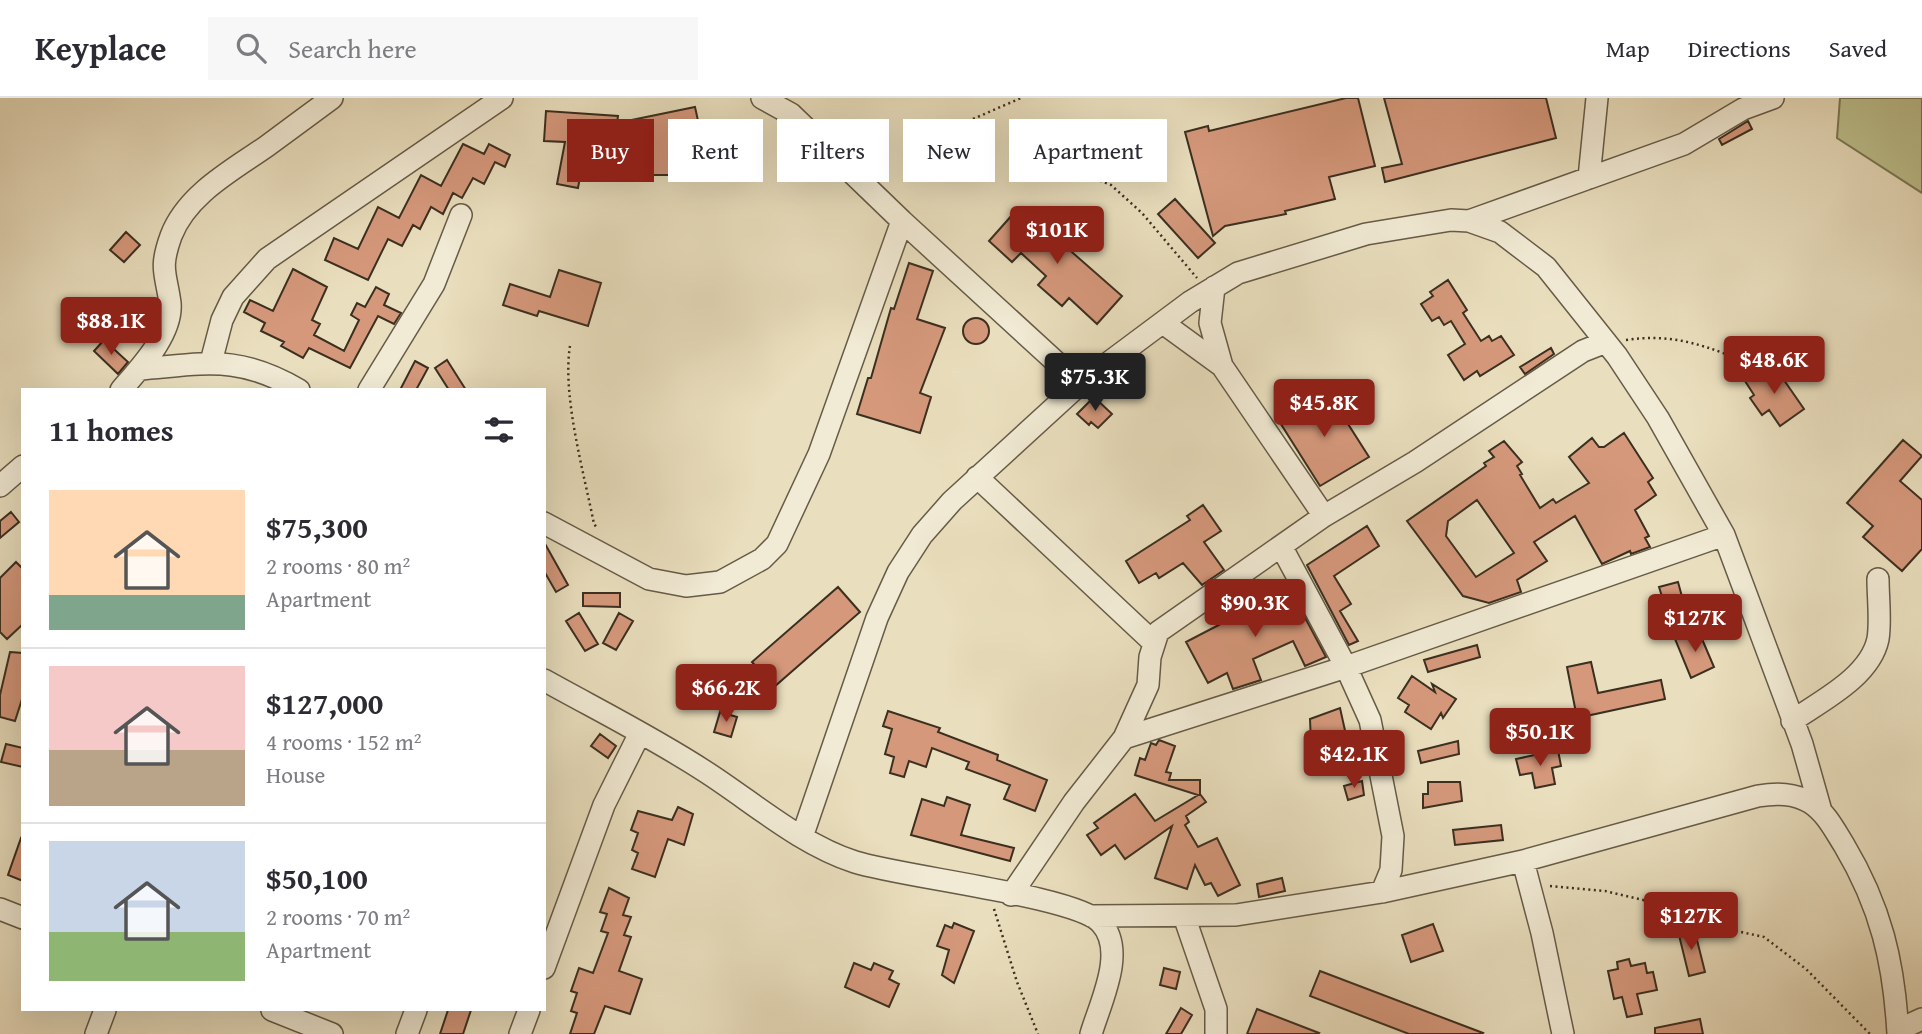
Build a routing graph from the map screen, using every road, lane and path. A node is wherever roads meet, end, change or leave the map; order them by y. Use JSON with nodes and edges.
{"nodes":[{"id":1,"x":332,"y":98,"type":"edge"},
{"id":2,"x":502,"y":98,"type":"edge"},
{"id":3,"x":762,"y":98,"type":"edge"},
{"id":4,"x":1021,"y":98,"type":"edge"},
{"id":5,"x":1597,"y":98,"type":"edge"},
{"id":6,"x":1773,"y":98,"type":"edge"},
{"id":7,"x":974,"y":119,"type":"dead end"},
{"id":8,"x":1589,"y":178,"type":"junction"},
{"id":9,"x":1103,"y":182,"type":"edge"},
{"id":10,"x":461,"y":215,"type":"dead end"},
{"id":11,"x":902,"y":221,"type":"junction"},
{"id":12,"x":1469,"y":221,"type":"junction"},
{"id":13,"x":1211,"y":289,"type":"junction"},
{"id":14,"x":1163,"y":323,"type":"junction"},
{"id":15,"x":1606,"y":342,"type":"junction"},
{"id":16,"x":570,"y":346,"type":"dead end"},
{"id":17,"x":1731,"y":356,"type":"dead end"},
{"id":18,"x":211,"y":362,"type":"junction"},
{"id":19,"x":1222,"y":366,"type":"junction"},
{"id":20,"x":139,"y":369,"type":"junction"},
{"id":21,"x":1080,"y":384,"type":"junction"},
{"id":22,"x":123,"y":388,"type":"edge"},
{"id":23,"x":295,"y":388,"type":"edge"},
{"id":24,"x":370,"y":388,"type":"edge"},
{"id":25,"x":21,"y":468,"type":"edge"},
{"id":26,"x":977,"y":477,"type":"junction"},
{"id":27,"x":0,"y":486,"type":"edge"},
{"id":28,"x":1324,"y":516,"type":"junction"},
{"id":29,"x":546,"y":524,"type":"edge"},
{"id":30,"x":601,"y":534,"type":"dead end"},
{"id":31,"x":1724,"y":535,"type":"junction"},
{"id":32,"x":1281,"y":546,"type":"junction"},
{"id":33,"x":1878,"y":579,"type":"dead end"},
{"id":34,"x":1153,"y":642,"type":"junction"},
{"id":35,"x":1346,"y":667,"type":"junction"},
{"id":36,"x":546,"y":681,"type":"edge"},
{"id":37,"x":1792,"y":721,"type":"junction"},
{"id":38,"x":640,"y":733,"type":"junction"},
{"id":39,"x":1124,"y":738,"type":"junction"},
{"id":40,"x":1821,"y":811,"type":"junction"},
{"id":41,"x":802,"y":837,"type":"junction"},
{"id":42,"x":1523,"y":860,"type":"junction"},
{"id":43,"x":1530,"y":885,"type":"junction"},
{"id":44,"x":988,"y":891,"type":"junction"},
{"id":45,"x":1382,"y":892,"type":"junction"},
{"id":46,"x":1011,"y":895,"type":"junction"},
{"id":47,"x":0,"y":909,"type":"edge"},
{"id":48,"x":1091,"y":916,"type":"junction"},
{"id":49,"x":1184,"y":916,"type":"junction"},
{"id":50,"x":21,"y":917,"type":"edge"},
{"id":51,"x":546,"y":963,"type":"edge"},
{"id":52,"x":105,"y":1011,"type":"edge"},
{"id":53,"x":274,"y":1011,"type":"edge"},
{"id":54,"x":416,"y":1011,"type":"edge"},
{"id":55,"x":529,"y":1011,"type":"edge"},
{"id":56,"x":1922,"y":1019,"type":"edge"},
{"id":57,"x":1898,"y":1032,"type":"edge"},
{"id":58,"x":96,"y":1034,"type":"edge"},
{"id":59,"x":332,"y":1034,"type":"edge"},
{"id":60,"x":407,"y":1034,"type":"edge"},
{"id":61,"x":520,"y":1034,"type":"edge"},
{"id":62,"x":1038,"y":1034,"type":"edge"},
{"id":63,"x":1091,"y":1034,"type":"edge"},
{"id":64,"x":1216,"y":1034,"type":"edge"},
{"id":65,"x":1563,"y":1034,"type":"edge"},
{"id":66,"x":1870,"y":1034,"type":"edge"}],
"edges":[{"from":1,"to":20,"type":"street"},
{"from":2,"to":18,"type":"street"},
{"from":3,"to":11,"type":"street"},
{"from":4,"to":7,"type":"path"},
{"from":5,"to":8,"type":"street"},
{"from":6,"to":8,"type":"street"},
{"from":8,"to":12,"type":"street"},
{"from":9,"to":13,"type":"path"},
{"from":10,"to":24,"type":"street"},
{"from":11,"to":21,"type":"street"},
{"from":11,"to":29,"type":"street"},
{"from":12,"to":13,"type":"street"},
{"from":12,"to":15,"type":"street"},
{"from":13,"to":14,"type":"street"},
{"from":13,"to":19,"type":"street"},
{"from":14,"to":19,"type":"street"},
{"from":14,"to":21,"type":"street"},
{"from":15,"to":17,"type":"path"},
{"from":15,"to":28,"type":"street"},
{"from":15,"to":31,"type":"street"},
{"from":16,"to":30,"type":"path"},
{"from":18,"to":20,"type":"street"},
{"from":18,"to":23,"type":"street"},
{"from":19,"to":28,"type":"street"},
{"from":20,"to":22,"type":"street"},
{"from":21,"to":26,"type":"street"},
{"from":25,"to":27,"type":"street"},
{"from":26,"to":34,"type":"street"},
{"from":26,"to":41,"type":"street"},
{"from":28,"to":32,"type":"street"},
{"from":31,"to":35,"type":"street"},
{"from":31,"to":37,"type":"street"},
{"from":32,"to":34,"type":"street"},
{"from":32,"to":35,"type":"street"},
{"from":33,"to":37,"type":"street"},
{"from":34,"to":39,"type":"street"},
{"from":35,"to":39,"type":"street"},
{"from":35,"to":45,"type":"street"},
{"from":36,"to":38,"type":"street"},
{"from":37,"to":40,"type":"street"},
{"from":38,"to":41,"type":"street"},
{"from":38,"to":51,"type":"street"},
{"from":39,"to":46,"type":"street"},
{"from":40,"to":42,"type":"street"},
{"from":40,"to":57,"type":"street"},
{"from":41,"to":44,"type":"street"},
{"from":42,"to":43,"type":"street"},
{"from":42,"to":45,"type":"street"},
{"from":43,"to":65,"type":"street"},
{"from":43,"to":66,"type":"path"},
{"from":44,"to":46,"type":"street"},
{"from":44,"to":62,"type":"path"},
{"from":45,"to":49,"type":"street"},
{"from":46,"to":48,"type":"street"},
{"from":47,"to":50,"type":"street"},
{"from":48,"to":49,"type":"street"},
{"from":48,"to":63,"type":"street"},
{"from":49,"to":64,"type":"street"},
{"from":52,"to":58,"type":"street"},
{"from":53,"to":59,"type":"street"},
{"from":54,"to":60,"type":"street"},
{"from":55,"to":61,"type":"street"},
{"from":56,"to":57,"type":"street"}]}
